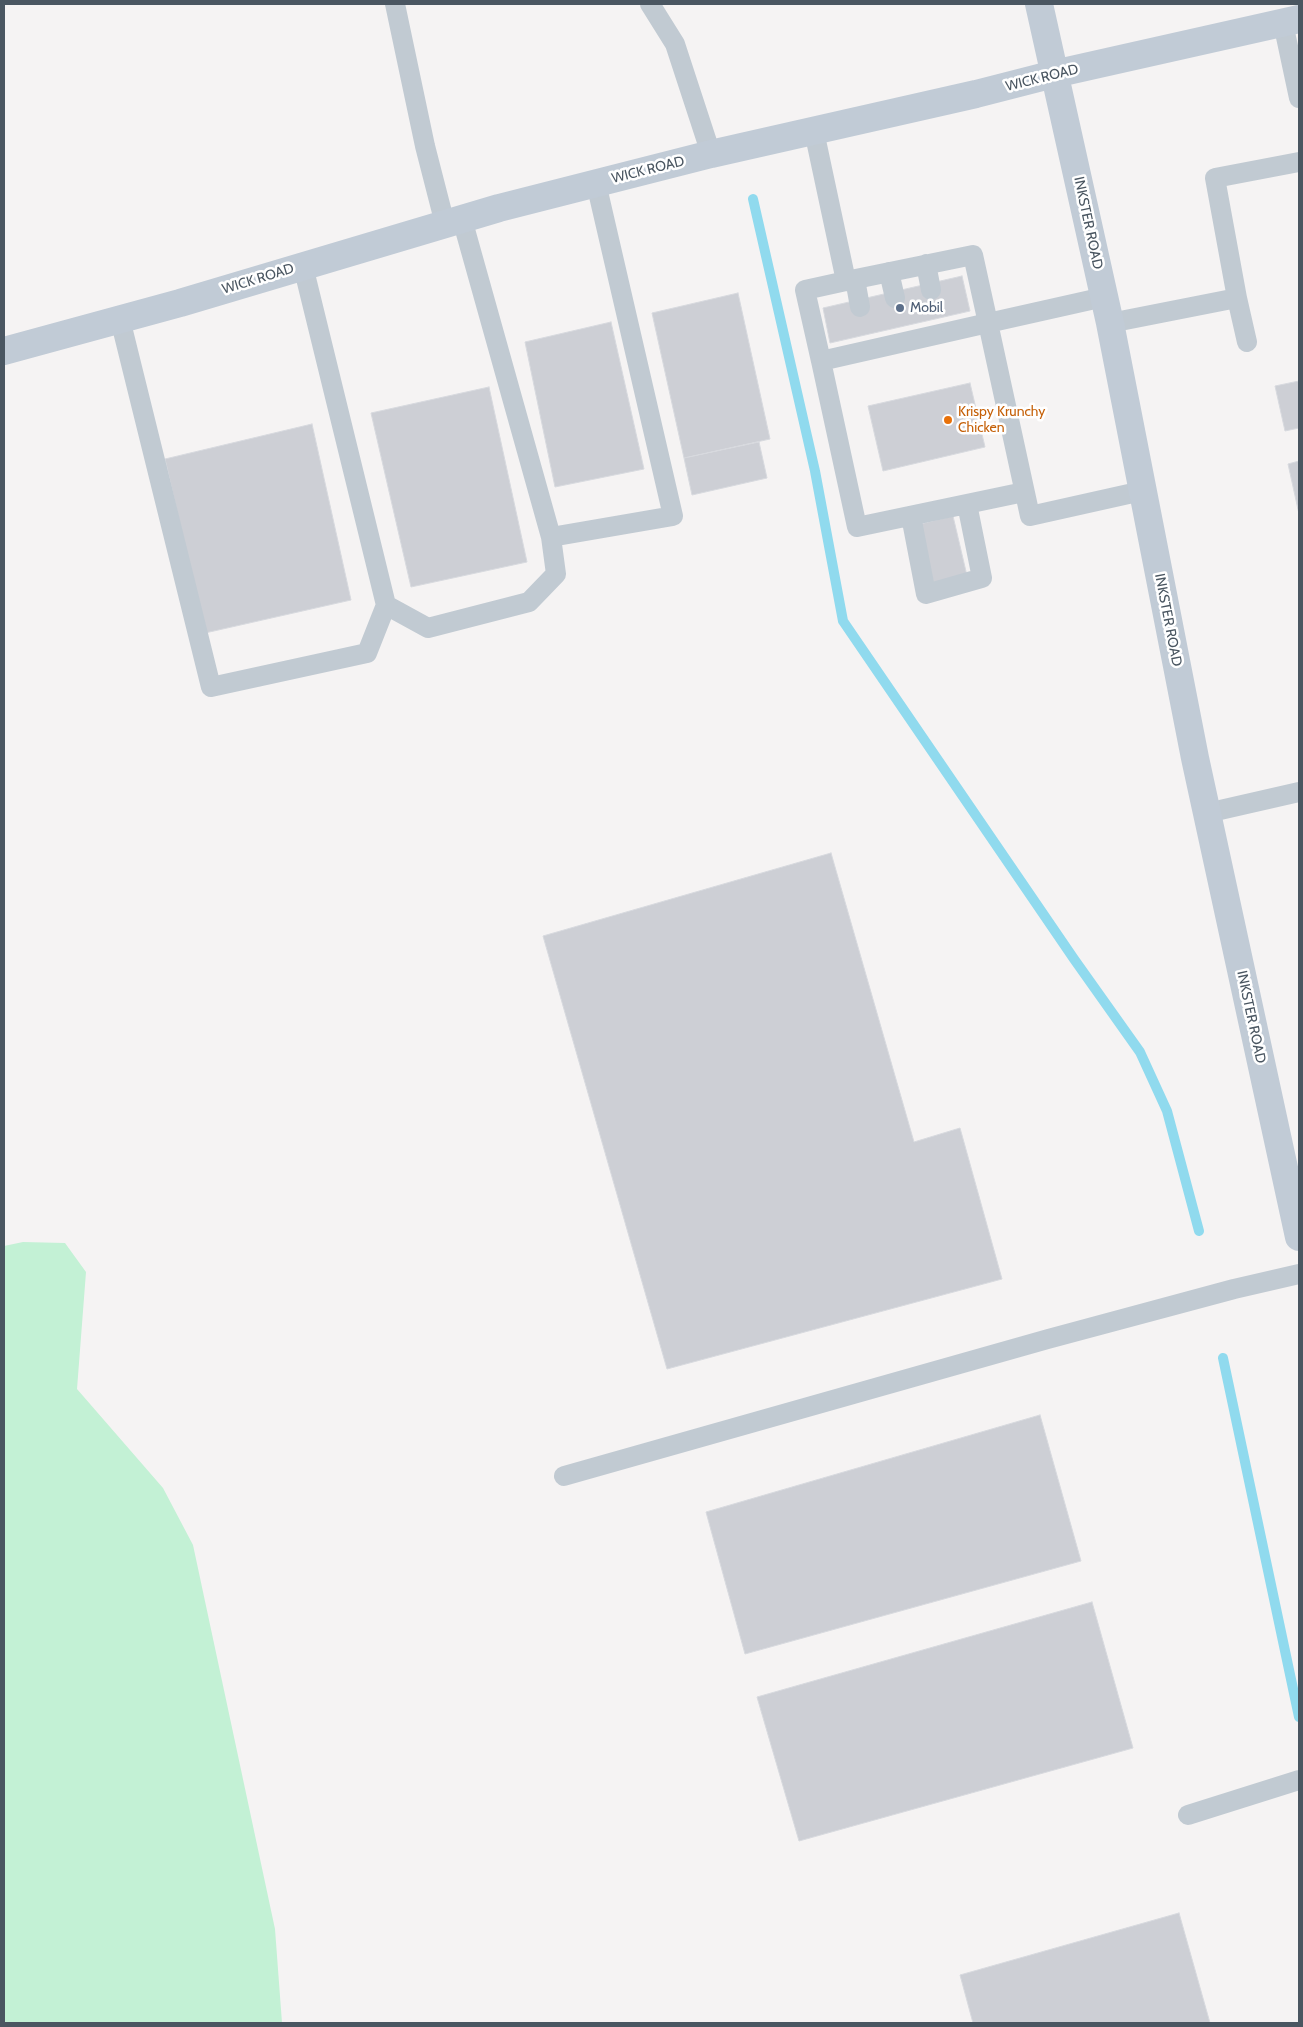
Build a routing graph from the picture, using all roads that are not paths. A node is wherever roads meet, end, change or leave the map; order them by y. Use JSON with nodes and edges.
{"nodes":[{"id":1,"x":395,"y":4,"type":"edge"},
{"id":2,"x":650,"y":4,"type":"edge"},
{"id":3,"x":1039,"y":4,"type":"edge"},
{"id":4,"x":1291,"y":21,"type":"edge"},
{"id":5,"x":1054,"y":74,"type":"junction"},
{"id":6,"x":1299,"y":98,"type":"edge"},
{"id":7,"x":814,"y":131,"type":"junction"},
{"id":8,"x":711,"y":154,"type":"junction"},
{"id":9,"x":1299,"y":162,"type":"edge"},
{"id":10,"x":596,"y":183,"type":"junction"},
{"id":11,"x":454,"y":221,"type":"junction"},
{"id":12,"x":926,"y":264,"type":"junction"},
{"id":13,"x":303,"y":266,"type":"junction"},
{"id":14,"x":889,"y":272,"type":"junction"},
{"id":15,"x":850,"y":280,"type":"junction"},
{"id":16,"x":931,"y":290,"type":"dead end"},
{"id":17,"x":895,"y":298,"type":"dead end"},
{"id":18,"x":1237,"y":298,"type":"junction"},
{"id":19,"x":860,"y":307,"type":"dead end"},
{"id":20,"x":1107,"y":310,"type":"junction"},
{"id":21,"x":120,"y":319,"type":"junction"},
{"id":22,"x":988,"y":323,"type":"junction"},
{"id":23,"x":1247,"y":342,"type":"dead end"},
{"id":24,"x":4,"y":352,"type":"edge"},
{"id":25,"x":821,"y":361,"type":"junction"},
{"id":26,"x":1142,"y":491,"type":"junction"},
{"id":27,"x":1024,"y":492,"type":"junction"},
{"id":28,"x":967,"y":504,"type":"junction"},
{"id":29,"x":911,"y":516,"type":"junction"},
{"id":30,"x":551,"y":537,"type":"junction"},
{"id":31,"x":386,"y":605,"type":"junction"},
{"id":32,"x":1299,"y":792,"type":"edge"},
{"id":33,"x":1207,"y":813,"type":"junction"},
{"id":34,"x":1299,"y":1237,"type":"edge"},
{"id":35,"x":1299,"y":1274,"type":"edge"},
{"id":36,"x":564,"y":1476,"type":"dead end"},
{"id":37,"x":1299,"y":1780,"type":"edge"},
{"id":38,"x":1188,"y":1815,"type":"dead end"}],
"edges":[{"from":1,"to":11,"type":"lane"},
{"from":2,"to":8,"type":"lane"},
{"from":3,"to":5,"type":"street","name":"INKSTER ROAD"},
{"from":4,"to":5,"type":"street","name":"WICK ROAD"},
{"from":4,"to":6,"type":"lane"},
{"from":5,"to":7,"type":"street","name":"WICK ROAD"},
{"from":5,"to":20,"type":"street","name":"INKSTER ROAD"},
{"from":7,"to":8,"type":"street","name":"WICK ROAD"},
{"from":7,"to":15,"type":"lane"},
{"from":8,"to":10,"type":"street","name":"WICK ROAD"},
{"from":9,"to":18,"type":"lane"},
{"from":10,"to":11,"type":"street","name":"WICK ROAD"},
{"from":10,"to":30,"type":"lane"},
{"from":11,"to":13,"type":"street","name":"WICK ROAD"},
{"from":11,"to":30,"type":"lane"},
{"from":12,"to":14,"type":"lane"},
{"from":12,"to":16,"type":"lane"},
{"from":12,"to":22,"type":"lane"},
{"from":13,"to":21,"type":"street","name":"WICK ROAD"},
{"from":13,"to":31,"type":"lane"},
{"from":14,"to":15,"type":"lane"},
{"from":14,"to":17,"type":"lane"},
{"from":15,"to":19,"type":"lane"},
{"from":15,"to":25,"type":"lane"},
{"from":18,"to":20,"type":"lane"},
{"from":18,"to":23,"type":"lane"},
{"from":20,"to":22,"type":"lane"},
{"from":20,"to":26,"type":"street","name":"INKSTER ROAD"},
{"from":21,"to":24,"type":"street","name":"WICK ROAD"},
{"from":21,"to":31,"type":"lane"},
{"from":22,"to":25,"type":"lane"},
{"from":22,"to":27,"type":"lane"},
{"from":25,"to":29,"type":"lane"},
{"from":26,"to":27,"type":"lane"},
{"from":26,"to":33,"type":"street","name":"INKSTER ROAD"},
{"from":27,"to":28,"type":"lane"},
{"from":28,"to":29,"type":"lane"},
{"from":28,"to":29,"type":"lane"},
{"from":30,"to":31,"type":"lane"},
{"from":32,"to":33,"type":"lane"},
{"from":33,"to":34,"type":"street","name":"INKSTER ROAD"},
{"from":35,"to":36,"type":"lane"},
{"from":37,"to":38,"type":"lane"}]}
